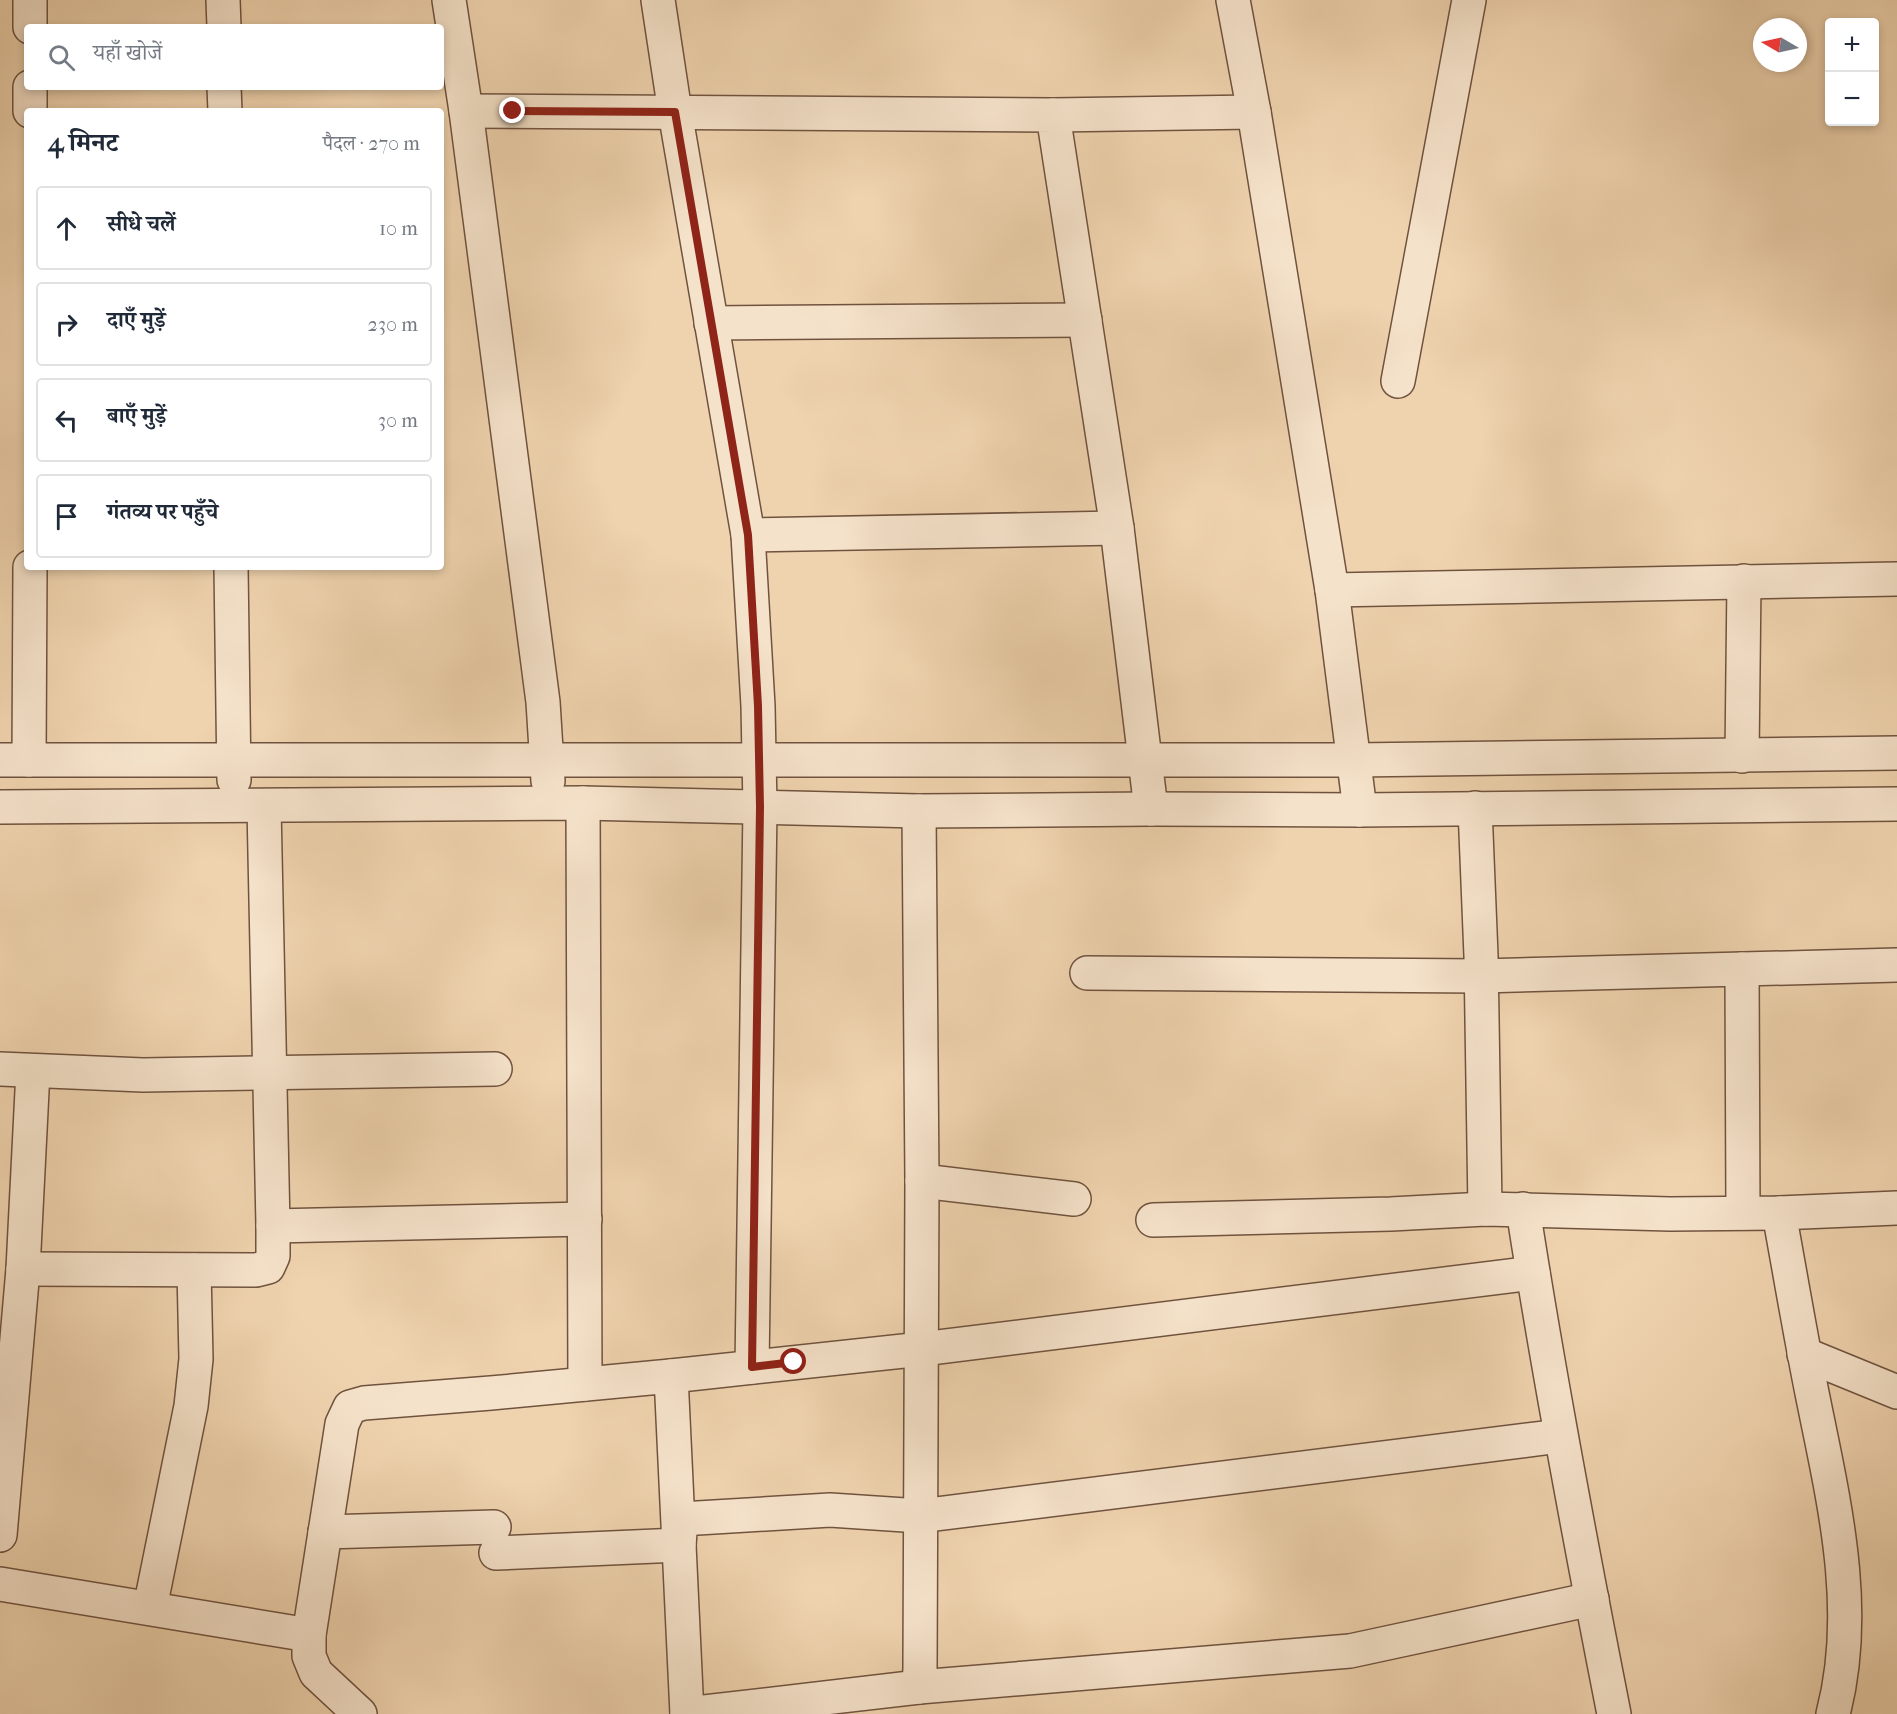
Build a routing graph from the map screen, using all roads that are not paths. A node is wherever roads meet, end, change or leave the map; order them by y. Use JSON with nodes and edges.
{"nodes":[{"id":1,"x":30,"y":0,"type":"edge"},
{"id":2,"x":223,"y":0,"type":"edge"},
{"id":3,"x":449,"y":0,"type":"edge"},
{"id":4,"x":658,"y":0,"type":"edge"},
{"id":5,"x":1233,"y":0,"type":"edge"},
{"id":6,"x":1469,"y":0,"type":"edge"},
{"id":7,"x":30,"y":24,"type":"edge"},
{"id":8,"x":224,"y":24,"type":"edge"},
{"id":9,"x":30,"y":90,"type":"edge"},
{"id":10,"x":225,"y":90,"type":"edge"},
{"id":11,"x":30,"y":108,"type":"edge"},
{"id":12,"x":225,"y":108,"type":"edge"},
{"id":13,"x":466,"y":111,"type":"junction"},
{"id":14,"x":675,"y":112,"type":"junction"},
{"id":15,"x":1254,"y":112,"type":"junction"},
{"id":16,"x":1053,"y":115,"type":"junction"},
{"id":17,"x":1085,"y":320,"type":"junction"},
{"id":18,"x":711,"y":323,"type":"junction"},
{"id":19,"x":1398,"y":381,"type":"dead end"},
{"id":20,"x":1117,"y":528,"type":"junction"},
{"id":21,"x":748,"y":535,"type":"junction"},
{"id":22,"x":30,"y":570,"type":"edge"},
{"id":23,"x":231,"y":570,"type":"edge"},
{"id":24,"x":1897,"y":579,"type":"edge"},
{"id":25,"x":1744,"y":581,"type":"junction"},
{"id":26,"x":1332,"y":590,"type":"junction"},
{"id":27,"x":1897,"y":753,"type":"edge"},
{"id":28,"x":1742,"y":756,"type":"junction"},
{"id":29,"x":760,"y":759,"type":"junction"},
{"id":30,"x":1144,"y":759,"type":"junction"},
{"id":31,"x":15,"y":760,"type":"edge"},
{"id":32,"x":234,"y":760,"type":"junction"},
{"id":33,"x":547,"y":760,"type":"junction"},
{"id":34,"x":1354,"y":760,"type":"junction"},
{"id":35,"x":583,"y":803,"type":"junction"},
{"id":36,"x":549,"y":804,"type":"junction"},
{"id":37,"x":1897,"y":804,"type":"edge"},
{"id":38,"x":248,"y":806,"type":"junction"},
{"id":39,"x":0,"y":807,"type":"edge"},
{"id":40,"x":760,"y":807,"type":"junction"},
{"id":41,"x":1475,"y":808,"type":"junction"},
{"id":42,"x":1150,"y":809,"type":"junction"},
{"id":43,"x":1360,"y":810,"type":"junction"},
{"id":44,"x":920,"y":811,"type":"junction"},
{"id":45,"x":1897,"y":965,"type":"edge"},
{"id":46,"x":1742,"y":969,"type":"junction"},
{"id":47,"x":1087,"y":974,"type":"dead end"},
{"id":48,"x":1481,"y":975,"type":"junction"},
{"id":49,"x":0,"y":1069,"type":"edge"},
{"id":50,"x":495,"y":1069,"type":"dead end"},
{"id":51,"x":33,"y":1071,"type":"junction"},
{"id":52,"x":270,"y":1073,"type":"junction"},
{"id":53,"x":922,"y":1181,"type":"junction"},
{"id":54,"x":1074,"y":1199,"type":"dead end"},
{"id":55,"x":1897,"y":1208,"type":"edge"},
{"id":56,"x":1485,"y":1209,"type":"junction"},
{"id":57,"x":1523,"y":1209,"type":"junction"},
{"id":58,"x":1743,"y":1213,"type":"junction"},
{"id":59,"x":1779,"y":1213,"type":"junction"},
{"id":60,"x":585,"y":1219,"type":"junction"},
{"id":61,"x":1154,"y":1220,"type":"dead end"},
{"id":62,"x":273,"y":1226,"type":"junction"},
{"id":63,"x":23,"y":1269,"type":"junction"},
{"id":64,"x":194,"y":1270,"type":"junction"},
{"id":65,"x":1533,"y":1273,"type":"junction"},
{"id":66,"x":921,"y":1349,"type":"junction"},
{"id":67,"x":1804,"y":1354,"type":"junction"},
{"id":68,"x":752,"y":1367,"type":"junction"},
{"id":69,"x":671,"y":1376,"type":"junction"},
{"id":70,"x":585,"y":1384,"type":"junction"},
{"id":71,"x":1897,"y":1392,"type":"edge"},
{"id":72,"x":1560,"y":1436,"type":"junction"},
{"id":73,"x":920,"y":1516,"type":"junction"},
{"id":74,"x":325,"y":1532,"type":"junction"},
{"id":75,"x":0,"y":1535,"type":"edge"},
{"id":76,"x":679,"y":1545,"type":"junction"},
{"id":77,"x":0,"y":1584,"type":"edge"},
{"id":78,"x":1592,"y":1599,"type":"junction"},
{"id":79,"x":150,"y":1608,"type":"junction"},
{"id":80,"x":309,"y":1635,"type":"junction"},
{"id":81,"x":919,"y":1687,"type":"junction"},
{"id":82,"x":360,"y":1714,"type":"edge"},
{"id":83,"x":687,"y":1714,"type":"edge"},
{"id":84,"x":1614,"y":1714,"type":"edge"},
{"id":85,"x":1833,"y":1714,"type":"edge"}],
"edges":[{"from":1,"to":7,"type":"street"},
{"from":2,"to":8,"type":"street"},
{"from":3,"to":13,"type":"street"},
{"from":4,"to":14,"type":"street"},
{"from":5,"to":15,"type":"street"},
{"from":6,"to":19,"type":"street"},
{"from":9,"to":11,"type":"street"},
{"from":10,"to":12,"type":"street"},
{"from":13,"to":14,"type":"street"},
{"from":13,"to":33,"type":"street"},
{"from":14,"to":16,"type":"street"},
{"from":14,"to":18,"type":"street"},
{"from":15,"to":16,"type":"street"},
{"from":15,"to":26,"type":"street"},
{"from":16,"to":17,"type":"street"},
{"from":17,"to":18,"type":"street"},
{"from":17,"to":20,"type":"street"},
{"from":18,"to":21,"type":"street"},
{"from":20,"to":21,"type":"street"},
{"from":20,"to":30,"type":"street"},
{"from":21,"to":29,"type":"street"},
{"from":22,"to":31,"type":"street"},
{"from":23,"to":32,"type":"street"},
{"from":24,"to":25,"type":"street"},
{"from":25,"to":26,"type":"street"},
{"from":25,"to":28,"type":"street"},
{"from":26,"to":34,"type":"street"},
{"from":27,"to":28,"type":"street"},
{"from":28,"to":34,"type":"street"},
{"from":29,"to":30,"type":"street"},
{"from":29,"to":33,"type":"street"},
{"from":29,"to":40,"type":"street"},
{"from":30,"to":34,"type":"street"},
{"from":30,"to":42,"type":"street"},
{"from":31,"to":32,"type":"street"},
{"from":32,"to":33,"type":"street"},
{"from":32,"to":38,"type":"street"},
{"from":33,"to":36,"type":"street"},
{"from":34,"to":43,"type":"street"},
{"from":35,"to":36,"type":"street"},
{"from":35,"to":40,"type":"street"},
{"from":35,"to":60,"type":"street"},
{"from":36,"to":38,"type":"street"},
{"from":37,"to":41,"type":"street"},
{"from":38,"to":39,"type":"street"},
{"from":38,"to":52,"type":"street"},
{"from":40,"to":44,"type":"street"},
{"from":40,"to":68,"type":"street"},
{"from":41,"to":43,"type":"street"},
{"from":41,"to":48,"type":"street"},
{"from":42,"to":43,"type":"street"},
{"from":42,"to":44,"type":"street"},
{"from":44,"to":53,"type":"street"},
{"from":45,"to":46,"type":"street"},
{"from":46,"to":48,"type":"street"},
{"from":46,"to":58,"type":"street"},
{"from":47,"to":48,"type":"street"},
{"from":48,"to":56,"type":"street"},
{"from":49,"to":51,"type":"street"},
{"from":50,"to":52,"type":"street"},
{"from":51,"to":52,"type":"street"},
{"from":51,"to":63,"type":"street"},
{"from":52,"to":62,"type":"street"},
{"from":53,"to":54,"type":"street"},
{"from":53,"to":66,"type":"street"},
{"from":55,"to":59,"type":"street"},
{"from":56,"to":57,"type":"street"},
{"from":56,"to":61,"type":"street"},
{"from":57,"to":58,"type":"street"},
{"from":57,"to":65,"type":"street"},
{"from":58,"to":59,"type":"street"},
{"from":59,"to":67,"type":"street"},
{"from":60,"to":62,"type":"street"},
{"from":60,"to":70,"type":"street"},
{"from":62,"to":64,"type":"street"},
{"from":63,"to":64,"type":"street"},
{"from":63,"to":75,"type":"street"},
{"from":64,"to":79,"type":"street"},
{"from":65,"to":66,"type":"street"},
{"from":65,"to":72,"type":"street"},
{"from":66,"to":68,"type":"street"},
{"from":66,"to":73,"type":"street"},
{"from":67,"to":71,"type":"street"},
{"from":67,"to":85,"type":"street"},
{"from":68,"to":69,"type":"street"},
{"from":69,"to":70,"type":"street"},
{"from":69,"to":76,"type":"street"},
{"from":70,"to":74,"type":"street"},
{"from":72,"to":73,"type":"street"},
{"from":72,"to":78,"type":"street"},
{"from":73,"to":76,"type":"street"},
{"from":73,"to":81,"type":"street"},
{"from":74,"to":76,"type":"street"},
{"from":74,"to":80,"type":"street"},
{"from":76,"to":83,"type":"street"},
{"from":77,"to":79,"type":"street"},
{"from":78,"to":81,"type":"street"},
{"from":78,"to":84,"type":"street"},
{"from":79,"to":80,"type":"street"},
{"from":80,"to":82,"type":"street"},
{"from":81,"to":83,"type":"street"}]}
